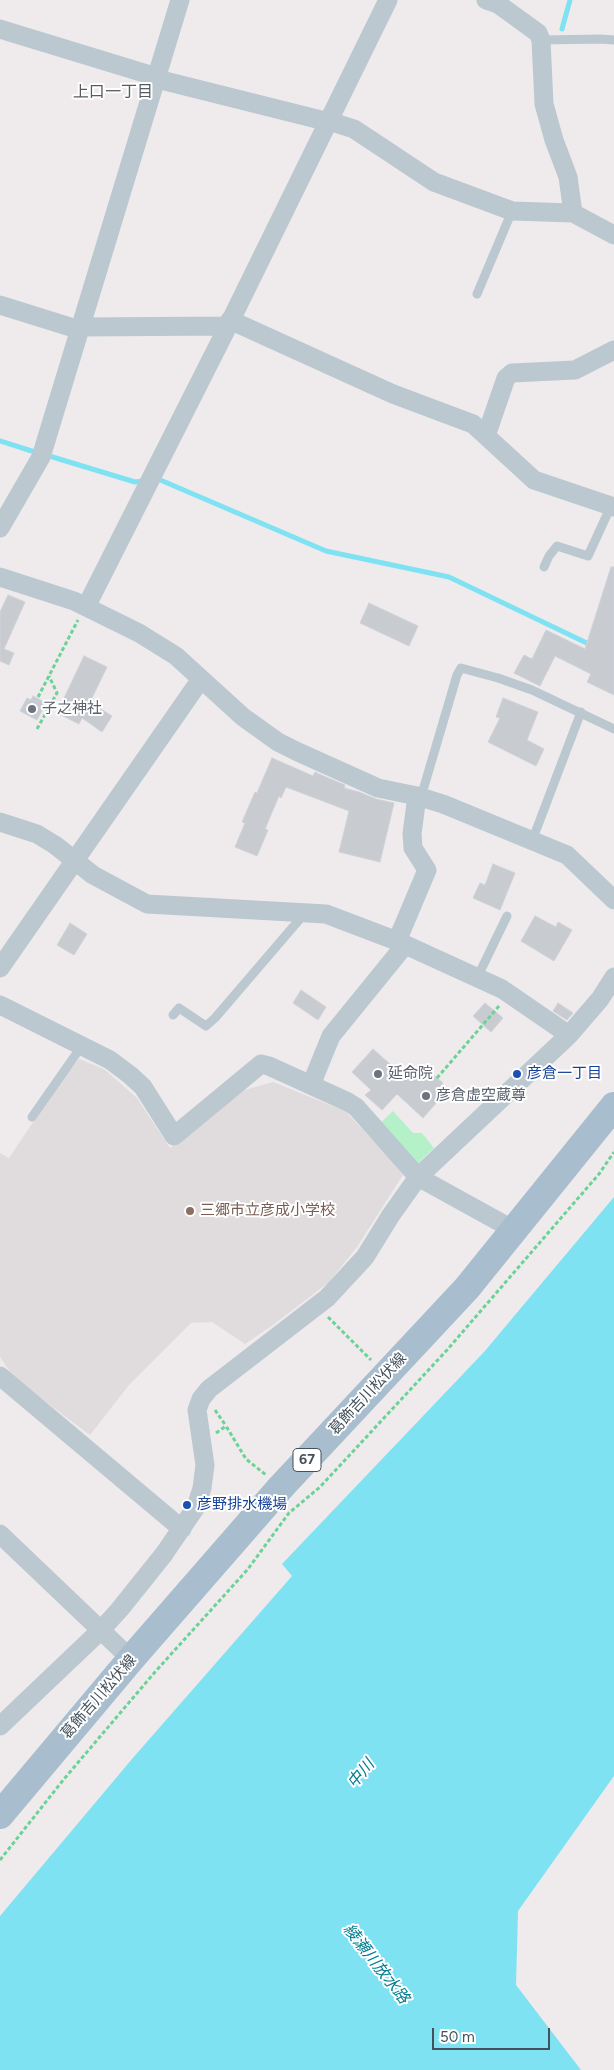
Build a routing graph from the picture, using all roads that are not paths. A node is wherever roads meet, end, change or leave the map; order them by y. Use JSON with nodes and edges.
{"nodes":[{"id":1,"x":180,"y":0,"type":"edge"},
{"id":2,"x":388,"y":0,"type":"edge"},
{"id":3,"x":486,"y":0,"type":"edge"},
{"id":4,"x":0,"y":29,"type":"edge"},
{"id":5,"x":541,"y":40,"type":"junction"},
{"id":6,"x":614,"y":40,"type":"edge"},
{"id":7,"x":157,"y":78,"type":"junction"},
{"id":8,"x":329,"y":122,"type":"junction"},
{"id":9,"x":512,"y":211,"type":"junction"},
{"id":10,"x":573,"y":213,"type":"junction"},
{"id":11,"x":614,"y":235,"type":"edge"},
{"id":12,"x":477,"y":294,"type":"dead end"},
{"id":13,"x":0,"y":305,"type":"edge"},
{"id":14,"x":229,"y":323,"type":"junction"},
{"id":15,"x":80,"y":329,"type":"junction"},
{"id":16,"x":614,"y":350,"type":"edge"},
{"id":17,"x":486,"y":436,"type":"junction"},
{"id":18,"x":612,"y":506,"type":"edge"},
{"id":19,"x":0,"y":528,"type":"edge"},
{"id":20,"x":544,"y":567,"type":"dead end"},
{"id":21,"x":0,"y":577,"type":"edge"},
{"id":22,"x":85,"y":607,"type":"junction"},
{"id":23,"x":201,"y":679,"type":"junction"},
{"id":24,"x":581,"y":712,"type":"junction"},
{"id":25,"x":614,"y":729,"type":"edge"},
{"id":26,"x":419,"y":796,"type":"junction"},
{"id":27,"x":0,"y":822,"type":"edge"},
{"id":28,"x":532,"y":841,"type":"junction"},
{"id":29,"x":74,"y":860,"type":"junction"},
{"id":30,"x":614,"y":900,"type":"edge"},
{"id":31,"x":305,"y":913,"type":"junction"},
{"id":32,"x":508,"y":916,"type":"dead end"},
{"id":33,"x":401,"y":943,"type":"junction"},
{"id":34,"x":0,"y":968,"type":"edge"},
{"id":35,"x":614,"y":977,"type":"edge"},
{"id":36,"x":477,"y":978,"type":"junction"},
{"id":37,"x":0,"y":1005,"type":"edge"},
{"id":38,"x":174,"y":1015,"type":"dead end"},
{"id":39,"x":569,"y":1035,"type":"junction"},
{"id":40,"x":81,"y":1047,"type":"junction"},
{"id":41,"x":311,"y":1085,"type":"junction"},
{"id":42,"x":614,"y":1106,"type":"edge"},
{"id":43,"x":32,"y":1117,"type":"dead end"},
{"id":44,"x":418,"y":1177,"type":"junction"},
{"id":45,"x":514,"y":1230,"type":"junction"},
{"id":46,"x":0,"y":1376,"type":"edge"},
{"id":47,"x":182,"y":1529,"type":"junction"},
{"id":48,"x":0,"y":1534,"type":"edge"},
{"id":49,"x":101,"y":1630,"type":"junction"},
{"id":50,"x":131,"y":1659,"type":"junction"},
{"id":51,"x":0,"y":1726,"type":"edge"},
{"id":52,"x":0,"y":1815,"type":"edge"}],
"edges":[{"from":1,"to":7,"type":"street"},
{"from":2,"to":8,"type":"street"},
{"from":3,"to":5,"type":"street"},
{"from":4,"to":7,"type":"street"},
{"from":5,"to":6,"type":"lane"},
{"from":5,"to":10,"type":"street"},
{"from":7,"to":8,"type":"street"},
{"from":7,"to":15,"type":"street"},
{"from":8,"to":9,"type":"street"},
{"from":8,"to":14,"type":"street"},
{"from":9,"to":10,"type":"street"},
{"from":9,"to":12,"type":"lane"},
{"from":10,"to":11,"type":"street"},
{"from":13,"to":15,"type":"street"},
{"from":14,"to":15,"type":"street"},
{"from":14,"to":17,"type":"street"},
{"from":14,"to":22,"type":"street"},
{"from":15,"to":19,"type":"street"},
{"from":16,"to":17,"type":"street"},
{"from":17,"to":18,"type":"street"},
{"from":18,"to":20,"type":"lane"},
{"from":21,"to":22,"type":"street"},
{"from":22,"to":23,"type":"street"},
{"from":23,"to":26,"type":"street"},
{"from":23,"to":29,"type":"street"},
{"from":24,"to":25,"type":"lane"},
{"from":24,"to":26,"type":"lane"},
{"from":24,"to":28,"type":"lane"},
{"from":26,"to":28,"type":"street"},
{"from":26,"to":33,"type":"street"},
{"from":27,"to":29,"type":"street"},
{"from":28,"to":30,"type":"street"},
{"from":29,"to":31,"type":"street"},
{"from":29,"to":34,"type":"street"},
{"from":31,"to":33,"type":"street"},
{"from":31,"to":38,"type":"lane"},
{"from":32,"to":36,"type":"lane"},
{"from":33,"to":36,"type":"street"},
{"from":33,"to":41,"type":"street"},
{"from":35,"to":39,"type":"street"},
{"from":36,"to":39,"type":"street"},
{"from":37,"to":40,"type":"street"},
{"from":39,"to":44,"type":"street"},
{"from":40,"to":41,"type":"street"},
{"from":40,"to":43,"type":"lane"},
{"from":41,"to":44,"type":"street"},
{"from":42,"to":45,"type":"main road","name":"葛飾吉川松伏線","number":"67"},
{"from":44,"to":45,"type":"street"},
{"from":44,"to":47,"type":"street"},
{"from":45,"to":50,"type":"main road","name":"葛飾吉川松伏線","number":"67"},
{"from":46,"to":47,"type":"street"},
{"from":47,"to":49,"type":"street"},
{"from":48,"to":49,"type":"street"},
{"from":49,"to":50,"type":"street"},
{"from":49,"to":51,"type":"street"},
{"from":50,"to":52,"type":"main road","name":"葛飾吉川松伏線","number":"67"}]}
